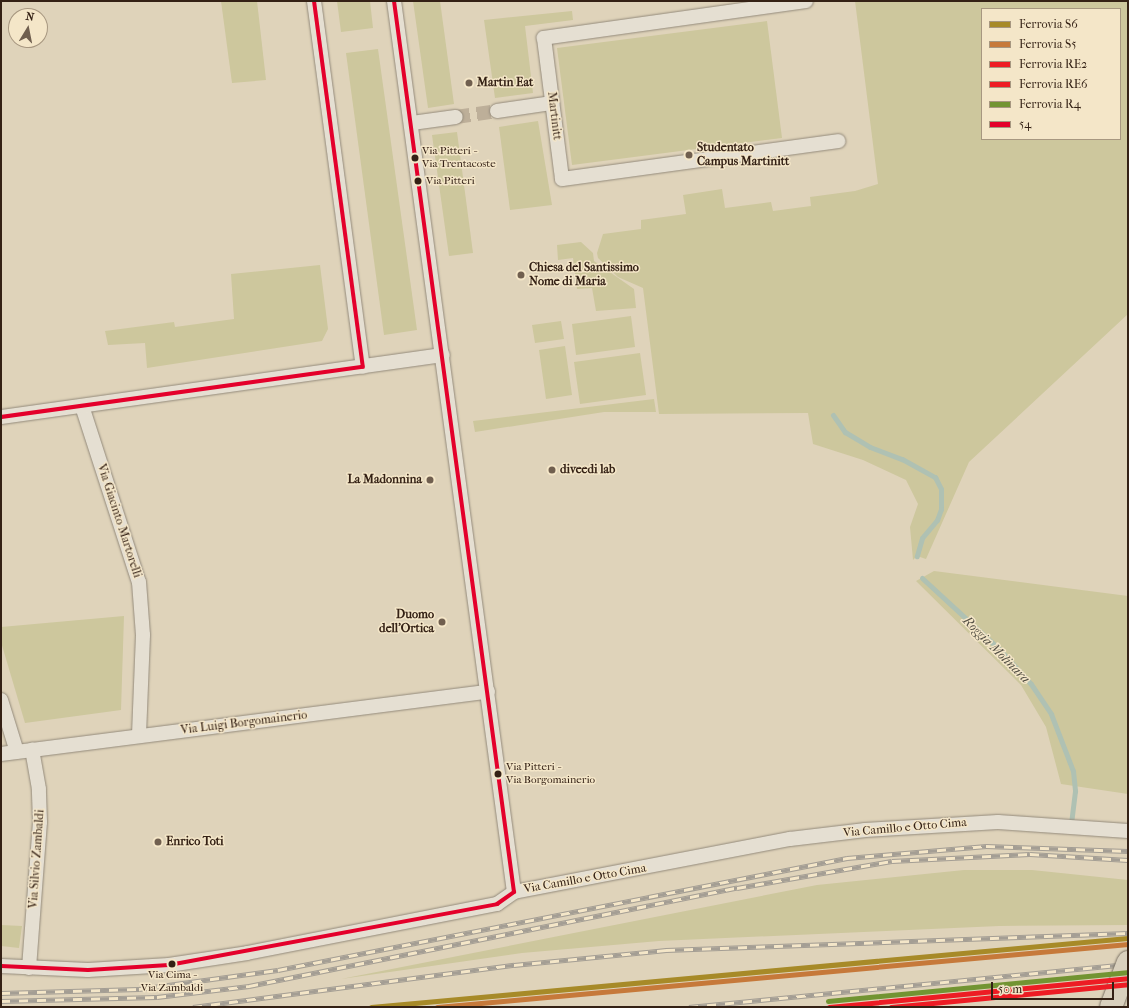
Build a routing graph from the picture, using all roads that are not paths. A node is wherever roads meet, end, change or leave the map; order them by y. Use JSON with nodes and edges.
{"nodes":[{"id":1,"x":314,"y":1,"type":"edge"},
{"id":2,"x":394,"y":1,"type":"edge"},
{"id":3,"x":806,"y":1,"type":"edge"},
{"id":4,"x":552,"y":103,"type":"junction"},
{"id":5,"x":497,"y":111,"type":"tunnel mouth"},
{"id":6,"x":456,"y":117,"type":"tunnel mouth"},
{"id":7,"x":412,"y":123,"type":"junction"},
{"id":8,"x":838,"y":140,"type":"dead end"},
{"id":9,"x":443,"y":355,"type":"junction"},
{"id":10,"x":362,"y":367,"type":"junction"},
{"id":11,"x":82,"y":406,"type":"junction"},
{"id":12,"x":1,"y":417,"type":"edge"},
{"id":13,"x":488,"y":692,"type":"junction"},
{"id":14,"x":1,"y":700,"type":"edge"},
{"id":15,"x":139,"y":736,"type":"junction"},
{"id":16,"x":32,"y":750,"type":"junction"},
{"id":17,"x":17,"y":752,"type":"junction"},
{"id":18,"x":1,"y":754,"type":"edge"},
{"id":19,"x":1128,"y":831,"type":"edge"},
{"id":20,"x":514,"y":892,"type":"junction"},
{"id":21,"x":1128,"y":962,"type":"edge"},
{"id":22,"x":1,"y":966,"type":"edge"},
{"id":23,"x":29,"y":968,"type":"junction"},
{"id":24,"x":1111,"y":1007,"type":"edge"}],
"edges":[{"from":1,"to":10,"type":"street"},
{"from":2,"to":7,"type":"street"},
{"from":3,"to":4,"type":"street","name":"Martinitt"},
{"from":4,"to":5,"type":"street"},
{"from":4,"to":8,"type":"street","name":"Martinitt"},
{"from":6,"to":7,"type":"street"},
{"from":7,"to":9,"type":"street"},
{"from":9,"to":10,"type":"street"},
{"from":9,"to":13,"type":"street"},
{"from":10,"to":11,"type":"street"},
{"from":11,"to":12,"type":"street"},
{"from":11,"to":15,"type":"street","name":"Via Giacinto Martorelli"},
{"from":13,"to":15,"type":"street","name":"Via Luigi Borgomainerio"},
{"from":13,"to":20,"type":"street"},
{"from":14,"to":17,"type":"street"},
{"from":15,"to":16,"type":"street","name":"Via Luigi Borgomainerio"},
{"from":16,"to":17,"type":"street","name":"Via Luigi Borgomainerio"},
{"from":16,"to":23,"type":"street","name":"Via Silvio Zambaldi"},
{"from":17,"to":18,"type":"street","name":"Via Luigi Borgomainerio"},
{"from":19,"to":20,"type":"street","name":"Via Camillo e Otto Cima"},
{"from":20,"to":23,"type":"street","name":"Via Camillo e Otto Cima"},
{"from":21,"to":24,"type":"highway","bridge":true},
{"from":22,"to":23,"type":"street","name":"Via Camillo e Otto Cima"}]}
